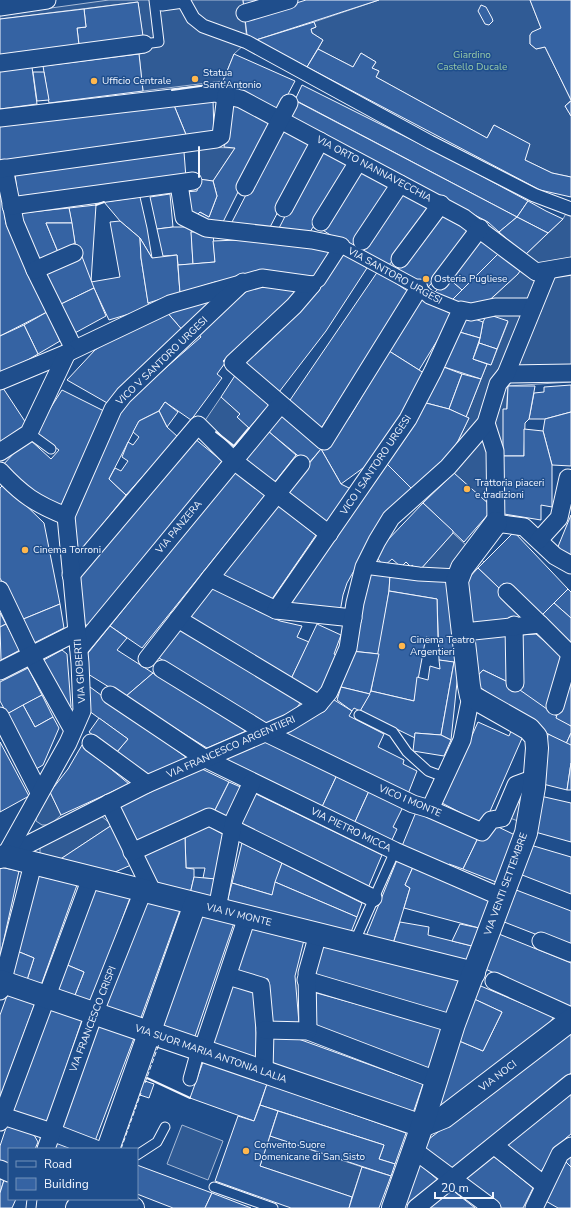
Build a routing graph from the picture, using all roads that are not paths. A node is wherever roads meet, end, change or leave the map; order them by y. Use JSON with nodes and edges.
{"nodes":[{"id":1,"x":47,"y":0,"type":"edge"},
{"id":2,"x":289,"y":0,"type":"edge"},
{"id":3,"x":183,"y":1,"type":"edge"},
{"id":4,"x":158,"y":2,"type":"edge"},
{"id":5,"x":0,"y":7,"type":"edge"},
{"id":6,"x":244,"y":13,"type":"dead end"},
{"id":7,"x":144,"y":44,"type":"joint"},
{"id":8,"x":0,"y":63,"type":"edge"},
{"id":9,"x":220,"y":94,"type":"junction"},
{"id":10,"x":289,"y":103,"type":"dead end"},
{"id":11,"x":0,"y":118,"type":"edge"},
{"id":12,"x":280,"y":119,"type":"junction"},
{"id":13,"x":320,"y":141,"type":"junction"},
{"id":14,"x":358,"y":162,"type":"junction"},
{"id":15,"x":2,"y":168,"type":"edge"},
{"id":16,"x":400,"y":184,"type":"junction"},
{"id":17,"x":245,"y":187,"type":"dead end"},
{"id":18,"x":441,"y":204,"type":"junction"},
{"id":19,"x":11,"y":206,"type":"junction"},
{"id":20,"x":284,"y":208,"type":"dead end"},
{"id":21,"x":570,"y":209,"type":"edge"},
{"id":22,"x":321,"y":222,"type":"dead end"},
{"id":23,"x":480,"y":228,"type":"junction"},
{"id":24,"x":362,"y":241,"type":"dead end"},
{"id":25,"x":341,"y":246,"type":"junction"},
{"id":26,"x":74,"y":254,"type":"dead end"},
{"id":27,"x":400,"y":259,"type":"dead end"},
{"id":28,"x":571,"y":266,"type":"edge"},
{"id":29,"x":35,"y":270,"type":"junction"},
{"id":30,"x":548,"y":271,"type":"junction"},
{"id":31,"x":440,"y":281,"type":"dead end"},
{"id":32,"x":243,"y":282,"type":"junction"},
{"id":33,"x":312,"y":285,"type":"junction"},
{"id":34,"x":419,"y":288,"type":"junction"},
{"id":35,"x":533,"y":307,"type":"junction"},
{"id":36,"x":460,"y":310,"type":"junction"},
{"id":37,"x":70,"y":351,"type":"junction"},
{"id":38,"x":571,"y":373,"type":"edge"},
{"id":39,"x":506,"y":374,"type":"junction"},
{"id":40,"x":0,"y":381,"type":"edge"},
{"id":41,"x":280,"y":405,"type":"junction"},
{"id":42,"x":486,"y":423,"type":"junction"},
{"id":43,"x":29,"y":434,"type":"junction"},
{"id":44,"x":51,"y":449,"type":"dead end"},
{"id":45,"x":0,"y":452,"type":"edge"},
{"id":46,"x":234,"y":461,"type":"junction"},
{"id":47,"x":301,"y":464,"type":"dead end"},
{"id":48,"x":0,"y":471,"type":"edge"},
{"id":49,"x":568,"y":478,"type":"dead end"},
{"id":50,"x":277,"y":494,"type":"junction"},
{"id":51,"x":66,"y":516,"type":"junction"},
{"id":52,"x":496,"y":523,"type":"junction"},
{"id":53,"x":330,"y":534,"type":"junction"},
{"id":54,"x":539,"y":540,"type":"junction"},
{"id":55,"x":571,"y":565,"type":"edge"},
{"id":56,"x":364,"y":567,"type":"junction"},
{"id":57,"x":71,"y":575,"type":"junction"},
{"id":58,"x":458,"y":576,"type":"junction"},
{"id":59,"x":210,"y":578,"type":"junction"},
{"id":60,"x":0,"y":590,"type":"edge"},
{"id":61,"x":508,"y":592,"type":"dead end"},
{"id":62,"x":276,"y":610,"type":"junction"},
{"id":63,"x":353,"y":618,"type":"junction"},
{"id":64,"x":178,"y":619,"type":"junction"},
{"id":65,"x":540,"y":624,"type":"junction"},
{"id":66,"x":514,"y":625,"type":"junction"},
{"id":67,"x":77,"y":632,"type":"junction"},
{"id":68,"x":464,"y":632,"type":"junction"},
{"id":69,"x":79,"y":649,"type":"junction"},
{"id":70,"x":31,"y":655,"type":"junction"},
{"id":71,"x":570,"y":655,"type":"edge"},
{"id":72,"x":147,"y":659,"type":"dead end"},
{"id":73,"x":162,"y":670,"type":"dead end"},
{"id":74,"x":0,"y":671,"type":"edge"},
{"id":75,"x":515,"y":683,"type":"dead end"},
{"id":76,"x":110,"y":695,"type":"dead end"},
{"id":77,"x":471,"y":696,"type":"junction"},
{"id":78,"x":319,"y":704,"type":"junction"},
{"id":79,"x":554,"y":706,"type":"dead end"},
{"id":80,"x":359,"y":715,"type":"dead end"},
{"id":81,"x":0,"y":716,"type":"edge"},
{"id":82,"x":73,"y":730,"type":"junction"},
{"id":83,"x":266,"y":733,"type":"junction"},
{"id":84,"x":91,"y":743,"type":"dead end"},
{"id":85,"x":204,"y":758,"type":"junction"},
{"id":86,"x":444,"y":777,"type":"junction"},
{"id":87,"x":535,"y":778,"type":"junction"},
{"id":88,"x":252,"y":782,"type":"junction"},
{"id":89,"x":147,"y":784,"type":"junction"},
{"id":90,"x":39,"y":792,"type":"junction"},
{"id":91,"x":109,"y":803,"type":"junction"},
{"id":92,"x":430,"y":809,"type":"junction"},
{"id":93,"x":234,"y":830,"type":"junction"},
{"id":94,"x":395,"y":851,"type":"junction"},
{"id":95,"x":132,"y":852,"type":"junction"},
{"id":96,"x":2,"y":853,"type":"edge"},
{"id":97,"x":33,"y":864,"type":"junction"},
{"id":98,"x":91,"y":878,"type":"junction"},
{"id":99,"x":148,"y":892,"type":"junction"},
{"id":100,"x":501,"y":897,"type":"junction"},
{"id":101,"x":373,"y":898,"type":"junction"},
{"id":102,"x":195,"y":904,"type":"junction"},
{"id":103,"x":217,"y":909,"type":"junction"},
{"id":104,"x":247,"y":917,"type":"junction"},
{"id":105,"x":318,"y":934,"type":"junction"},
{"id":106,"x":541,"y":941,"type":"dead end"},
{"id":107,"x":354,"y":944,"type":"junction"},
{"id":108,"x":571,"y":953,"type":"edge"},
{"id":109,"x":474,"y":973,"type":"junction"},
{"id":110,"x":228,"y":976,"type":"junction"},
{"id":111,"x":306,"y":980,"type":"junction"},
{"id":112,"x":494,"y":981,"type":"dead end"},
{"id":113,"x":1,"y":985,"type":"edge"},
{"id":114,"x":45,"y":997,"type":"junction"},
{"id":115,"x":94,"y":1014,"type":"junction"},
{"id":116,"x":571,"y":1016,"type":"edge"},
{"id":117,"x":571,"y":1020,"type":"edge"},
{"id":118,"x":454,"y":1024,"type":"junction"},
{"id":119,"x":265,"y":1030,"type":"junction"},
{"id":120,"x":308,"y":1031,"type":"junction"},
{"id":121,"x":149,"y":1033,"type":"junction"},
{"id":122,"x":200,"y":1050,"type":"junction"},
{"id":123,"x":264,"y":1073,"type":"junction"},
{"id":124,"x":190,"y":1079,"type":"dead end"},
{"id":125,"x":436,"y":1080,"type":"junction"},
{"id":126,"x":571,"y":1083,"type":"edge"},
{"id":127,"x":1,"y":1118,"type":"edge"},
{"id":128,"x":165,"y":1126,"type":"dead end"},
{"id":129,"x":422,"y":1126,"type":"junction"},
{"id":130,"x":52,"y":1132,"type":"junction"},
{"id":131,"x":495,"y":1146,"type":"junction"},
{"id":132,"x":571,"y":1146,"type":"edge"},
{"id":133,"x":46,"y":1148,"type":"edge"},
{"id":134,"x":93,"y":1148,"type":"edge"},
{"id":135,"x":108,"y":1148,"type":"edge"},
{"id":136,"x":414,"y":1150,"type":"junction"},
{"id":137,"x":138,"y":1154,"type":"edge"},
{"id":138,"x":453,"y":1179,"type":"junction"},
{"id":139,"x":544,"y":1185,"type":"junction"},
{"id":140,"x":214,"y":1187,"type":"dead end"},
{"id":141,"x":86,"y":1202,"type":"edge"},
{"id":142,"x":122,"y":1204,"type":"edge"},
{"id":143,"x":539,"y":1206,"type":"edge"},
{"id":144,"x":395,"y":1207,"type":"edge"},
{"id":145,"x":273,"y":1208,"type":"edge"},
{"id":146,"x":416,"y":1208,"type":"edge"},
{"id":147,"x":492,"y":1208,"type":"edge"}],
"edges":[{"from":1,"to":5,"type":"street"},
{"from":2,"to":6,"type":"street"},
{"from":3,"to":4,"type":"street"},
{"from":3,"to":21,"type":"street"},
{"from":4,"to":7,"type":"lane"},
{"from":7,"to":8,"type":"street"},
{"from":9,"to":11,"type":"street"},
{"from":9,"to":12,"type":"street","name":"VIA ORTO NANNAVECCHIA"},
{"from":9,"to":15,"type":"street"},
{"from":10,"to":12,"type":"street"},
{"from":12,"to":13,"type":"street","name":"VIA ORTO NANNAVECCHIA"},
{"from":12,"to":17,"type":"street"},
{"from":13,"to":14,"type":"street","name":"VIA ORTO NANNAVECCHIA"},
{"from":13,"to":20,"type":"street"},
{"from":14,"to":16,"type":"street","name":"VIA ORTO NANNAVECCHIA"},
{"from":14,"to":22,"type":"street"},
{"from":15,"to":19,"type":"street"},
{"from":16,"to":18,"type":"street","name":"VIA ORTO NANNAVECCHIA"},
{"from":16,"to":24,"type":"street"},
{"from":18,"to":23,"type":"street","name":"VIA ORTO NANNAVECCHIA"},
{"from":18,"to":27,"type":"street"},
{"from":19,"to":25,"type":"street"},
{"from":19,"to":29,"type":"street"},
{"from":23,"to":30,"type":"street","name":"VIA ORTO NANNAVECCHIA"},
{"from":23,"to":31,"type":"street"},
{"from":25,"to":33,"type":"street","name":"VIA SANTORO URGESI"},
{"from":25,"to":34,"type":"street","name":"VIA SANTORO URGESI"},
{"from":26,"to":29,"type":"street"},
{"from":28,"to":30,"type":"street"},
{"from":29,"to":37,"type":"street"},
{"from":30,"to":35,"type":"street"},
{"from":32,"to":33,"type":"street"},
{"from":32,"to":37,"type":"street"},
{"from":32,"to":51,"type":"street","name":"VICO V SANTORO URGESI"},
{"from":33,"to":41,"type":"street"},
{"from":34,"to":36,"type":"street","name":"VIA SANTORO URGESI"},
{"from":34,"to":41,"type":"street"},
{"from":35,"to":36,"type":"street","name":"VIA SANTORO URGESI"},
{"from":35,"to":39,"type":"street"},
{"from":36,"to":53,"type":"street","name":"VICO I SANTORO URGESI"},
{"from":37,"to":40,"type":"street"},
{"from":37,"to":43,"type":"street"},
{"from":38,"to":39,"type":"street"},
{"from":39,"to":42,"type":"street"},
{"from":41,"to":46,"type":"street","name":"VIA PANZERA"},
{"from":42,"to":52,"type":"street"},
{"from":42,"to":56,"type":"street","name":"VIA FRANCESCO ARGENTIERI"},
{"from":43,"to":44,"type":"lane"},
{"from":43,"to":45,"type":"street"},
{"from":46,"to":50,"type":"street"},
{"from":46,"to":57,"type":"street"},
{"from":46,"to":69,"type":"street","name":"VIA PANZERA"},
{"from":47,"to":50,"type":"street"},
{"from":48,"to":51,"type":"street"},
{"from":49,"to":54,"type":"street"},
{"from":50,"to":53,"type":"street"},
{"from":50,"to":59,"type":"street"},
{"from":51,"to":57,"type":"street","name":"VIA GIOBERTI"},
{"from":52,"to":54,"type":"street"},
{"from":52,"to":58,"type":"street"},
{"from":53,"to":62,"type":"street","name":"VICO I SANTORO URGESI"},
{"from":54,"to":55,"type":"street"},
{"from":56,"to":58,"type":"street"},
{"from":56,"to":63,"type":"street","name":"VIA FRANCESCO ARGENTIERI"},
{"from":57,"to":67,"type":"street","name":"VIA GIOBERTI"},
{"from":58,"to":68,"type":"street"},
{"from":59,"to":62,"type":"street"},
{"from":59,"to":64,"type":"street"},
{"from":60,"to":70,"type":"street"},
{"from":61,"to":65,"type":"street"},
{"from":62,"to":63,"type":"street"},
{"from":63,"to":78,"type":"street","name":"VIA FRANCESCO ARGENTIERI"},
{"from":64,"to":72,"type":"street"},
{"from":64,"to":78,"type":"street"},
{"from":65,"to":66,"type":"street"},
{"from":65,"to":71,"type":"street"},
{"from":66,"to":68,"type":"street"},
{"from":66,"to":75,"type":"street"},
{"from":67,"to":69,"type":"street","name":"VIA GIOBERTI"},
{"from":67,"to":70,"type":"street"},
{"from":68,"to":77,"type":"street"},
{"from":69,"to":82,"type":"street","name":"VIA GIOBERTI"},
{"from":70,"to":74,"type":"street"},
{"from":70,"to":82,"type":"street"},
{"from":71,"to":79,"type":"street"},
{"from":73,"to":83,"type":"street","name":"VICO I MONTE"},
{"from":76,"to":85,"type":"street","name":"VIA PIETRO MICCA"},
{"from":77,"to":86,"type":"street"},
{"from":77,"to":87,"type":"street","name":"VIA VENTI SETTEMBRE"},
{"from":78,"to":83,"type":"street","name":"VIA FRANCESCO ARGENTIERI"},
{"from":80,"to":86,"type":"lane"},
{"from":81,"to":90,"type":"street"},
{"from":82,"to":90,"type":"street","name":"VIA GIOBERTI"},
{"from":83,"to":85,"type":"street","name":"VIA FRANCESCO ARGENTIERI"},
{"from":83,"to":92,"type":"street","name":"VICO I MONTE"},
{"from":84,"to":89,"type":"street"},
{"from":85,"to":88,"type":"street","name":"VIA PIETRO MICCA"},
{"from":85,"to":89,"type":"street","name":"VIA FRANCESCO ARGENTIERI"},
{"from":86,"to":92,"type":"street"},
{"from":87,"to":92,"type":"street","name":"VICO I MONTE"},
{"from":87,"to":100,"type":"street","name":"VIA VENTI SETTEMBRE"},
{"from":88,"to":93,"type":"street"},
{"from":88,"to":94,"type":"street","name":"VIA PIETRO MICCA"},
{"from":89,"to":91,"type":"street","name":"VIA FRANCESCO ARGENTIERI"},
{"from":90,"to":96,"type":"street","name":"VIA GIOBERTI"},
{"from":91,"to":95,"type":"street"},
{"from":91,"to":96,"type":"street","name":"VIA FRANCESCO ARGENTIERI"},
{"from":93,"to":95,"type":"street"},
{"from":93,"to":101,"type":"street"},
{"from":93,"to":103,"type":"street"},
{"from":94,"to":100,"type":"street","name":"VIA PIETRO MICCA"},
{"from":94,"to":101,"type":"lane"},
{"from":95,"to":99,"type":"street"},
{"from":96,"to":97,"type":"street","name":"VIA IV MONTE"},
{"from":97,"to":98,"type":"street","name":"VIA IV MONTE"},
{"from":97,"to":113,"type":"street"},
{"from":98,"to":99,"type":"street","name":"VIA IV MONTE"},
{"from":98,"to":114,"type":"street"},
{"from":99,"to":102,"type":"street","name":"VIA IV MONTE"},
{"from":99,"to":115,"type":"street","name":"VIA FRANCESCO CRISPI"},
{"from":100,"to":109,"type":"street","name":"VIA VENTI SETTEMBRE"},
{"from":101,"to":107,"type":"lane"},
{"from":102,"to":103,"type":"street","name":"VIA IV MONTE"},
{"from":102,"to":121,"type":"street"},
{"from":103,"to":104,"type":"street","name":"VIA IV MONTE"},
{"from":104,"to":105,"type":"street","name":"VIA IV MONTE"},
{"from":104,"to":110,"type":"street"},
{"from":105,"to":107,"type":"street","name":"VIA IV MONTE"},
{"from":105,"to":111,"type":"street"},
{"from":106,"to":108,"type":"street"},
{"from":107,"to":109,"type":"street","name":"VIA IV MONTE"},
{"from":109,"to":118,"type":"street","name":"VIA VENTI SETTEMBRE"},
{"from":110,"to":119,"type":"street"},
{"from":110,"to":122,"type":"street"},
{"from":111,"to":118,"type":"street"},
{"from":111,"to":120,"type":"street"},
{"from":112,"to":116,"type":"street"},
{"from":113,"to":114,"type":"street","name":"VIA SUOR MARIA ANTONIA LALIA"},
{"from":114,"to":115,"type":"street","name":"VIA SUOR MARIA ANTONIA LALIA"},
{"from":114,"to":127,"type":"street"},
{"from":115,"to":121,"type":"street","name":"VIA SUOR MARIA ANTONIA LALIA"},
{"from":115,"to":130,"type":"street","name":"VIA FRANCESCO CRISPI"},
{"from":117,"to":129,"type":"street","name":"VIA NOCI"},
{"from":118,"to":125,"type":"street","name":"VIA VENTI SETTEMBRE"},
{"from":119,"to":120,"type":"street"},
{"from":119,"to":123,"type":"street"},
{"from":120,"to":125,"type":"street"},
{"from":121,"to":122,"type":"street","name":"VIA SUOR MARIA ANTONIA LALIA"},
{"from":121,"to":135,"type":"street"},
{"from":122,"to":123,"type":"street","name":"VIA SUOR MARIA ANTONIA LALIA"},
{"from":122,"to":124,"type":"street"},
{"from":123,"to":129,"type":"street","name":"VIA SUOR MARIA ANTONIA LALIA"},
{"from":125,"to":129,"type":"street","name":"VIA VENTI SETTEMBRE"},
{"from":126,"to":131,"type":"street"},
{"from":127,"to":130,"type":"street"},
{"from":128,"to":137,"type":"lane"},
{"from":129,"to":136,"type":"street","name":"VIA VENTI SETTEMBRE"},
{"from":130,"to":133,"type":"street","name":"VIA FRANCESCO CRISPI"},
{"from":130,"to":134,"type":"street"},
{"from":131,"to":138,"type":"street"},
{"from":131,"to":139,"type":"street"},
{"from":132,"to":139,"type":"street"},
{"from":136,"to":138,"type":"street"},
{"from":136,"to":144,"type":"street","name":"VIA VENTI SETTEMBRE"},
{"from":138,"to":146,"type":"street"},
{"from":138,"to":147,"type":"street"},
{"from":139,"to":143,"type":"street"},
{"from":140,"to":145,"type":"lane"},
{"from":141,"to":142,"type":"street"}]}
